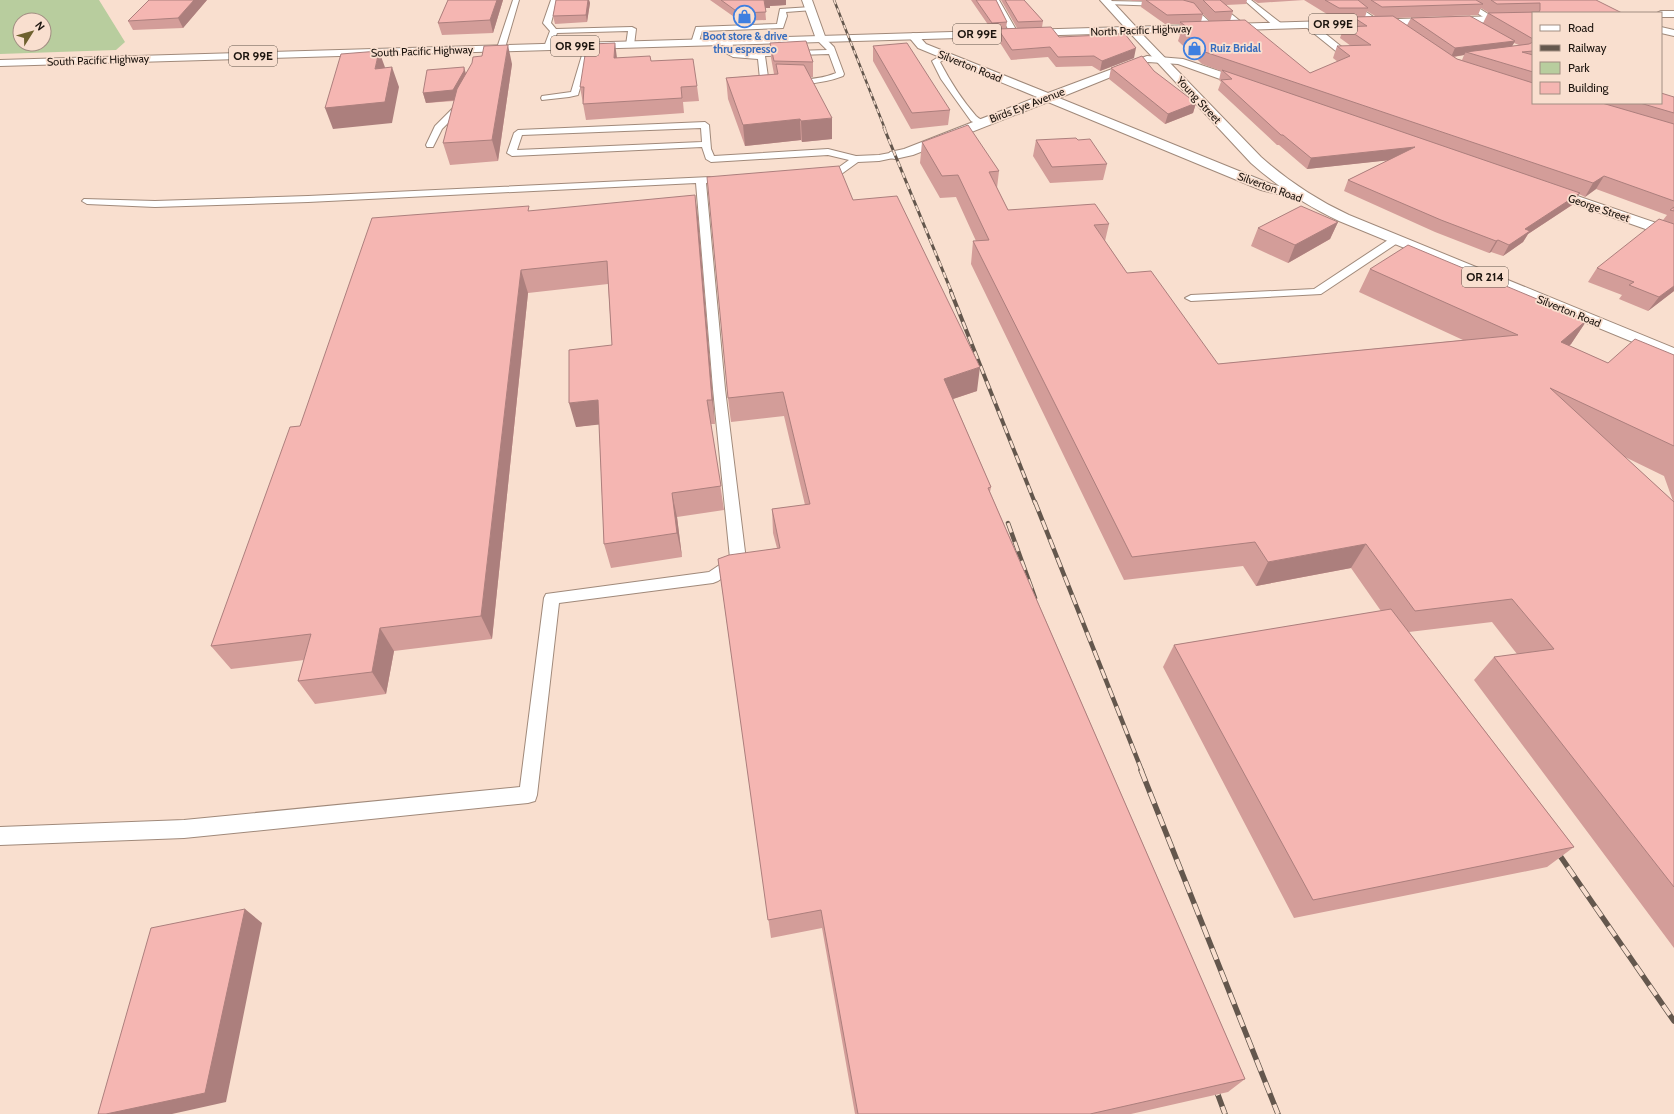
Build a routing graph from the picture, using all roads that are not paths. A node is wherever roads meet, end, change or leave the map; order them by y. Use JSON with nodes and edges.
{"nodes":[{"id":1,"x":516,"y":0,"type":"edge"},
{"id":2,"x":554,"y":0,"type":"edge"},
{"id":3,"x":996,"y":0,"type":"edge"},
{"id":4,"x":1210,"y":0,"type":"edge"},
{"id":5,"x":1248,"y":0,"type":"edge"},
{"id":6,"x":1345,"y":0,"type":"edge"},
{"id":7,"x":1461,"y":0,"type":"edge"},
{"id":8,"x":1106,"y":2,"type":"edge"},
{"id":9,"x":809,"y":5,"type":"edge"},
{"id":10,"x":1662,"y":14,"type":"edge"},
{"id":11,"x":1674,"y":14,"type":"edge"},
{"id":12,"x":1532,"y":18,"type":"edge"},
{"id":13,"x":1492,"y":19,"type":"junction"},
{"id":14,"x":1467,"y":20,"type":"junction"},
{"id":15,"x":1391,"y":22,"type":"junction"},
{"id":16,"x":1378,"y":23,"type":"junction"},
{"id":17,"x":1309,"y":25,"type":"junction"},
{"id":18,"x":1279,"y":26,"type":"junction"},
{"id":19,"x":1242,"y":27,"type":"junction"},
{"id":20,"x":1479,"y":27,"type":"edge"},
{"id":21,"x":1211,"y":28,"type":"junction"},
{"id":22,"x":1132,"y":30,"type":"junction"},
{"id":23,"x":1662,"y":30,"type":"edge"},
{"id":24,"x":554,"y":31,"type":"junction"},
{"id":25,"x":1014,"y":33,"type":"junction"},
{"id":26,"x":1674,"y":33,"type":"edge"},
{"id":27,"x":1409,"y":35,"type":"edge"},
{"id":28,"x":913,"y":36,"type":"junction"},
{"id":29,"x":821,"y":39,"type":"junction"},
{"id":30,"x":729,"y":42,"type":"junction"},
{"id":31,"x":695,"y":43,"type":"junction"},
{"id":32,"x":630,"y":45,"type":"junction"},
{"id":33,"x":588,"y":46,"type":"junction"},
{"id":34,"x":548,"y":47,"type":"junction"},
{"id":35,"x":501,"y":48,"type":"junction"},
{"id":36,"x":831,"y":52,"type":"junction"},
{"id":37,"x":1345,"y":54,"type":"edge"},
{"id":38,"x":946,"y":56,"type":"junction"},
{"id":39,"x":761,"y":57,"type":"junction"},
{"id":40,"x":1160,"y":59,"type":"junction"},
{"id":41,"x":0,"y":63,"type":"edge"},
{"id":42,"x":468,"y":88,"type":"edge"},
{"id":43,"x":1259,"y":89,"type":"edge"},
{"id":44,"x":545,"y":98,"type":"dead end"},
{"id":45,"x":1047,"y":98,"type":"junction"},
{"id":46,"x":982,"y":123,"type":"junction"},
{"id":47,"x":706,"y":144,"type":"junction"},
{"id":48,"x":430,"y":145,"type":"dead end"},
{"id":49,"x":895,"y":155,"type":"joint"},
{"id":50,"x":856,"y":159,"type":"junction"},
{"id":51,"x":814,"y":174,"type":"edge"},
{"id":52,"x":723,"y":180,"type":"edge"},
{"id":53,"x":701,"y":181,"type":"junction"},
{"id":54,"x":1538,"y":187,"type":"edge"},
{"id":55,"x":1298,"y":195,"type":"junction"},
{"id":56,"x":86,"y":201,"type":"dead end"},
{"id":57,"x":1674,"y":234,"type":"edge"},
{"id":58,"x":1395,"y":240,"type":"junction"},
{"id":59,"x":1191,"y":298,"type":"dead end"},
{"id":60,"x":1674,"y":354,"type":"edge"},
{"id":61,"x":0,"y":836,"type":"edge"}],
"edges":[{"from":1,"to":35,"type":"lane"},
{"from":2,"to":24,"type":"lane"},
{"from":3,"to":25,"type":"lane"},
{"from":4,"to":19,"type":"lane"},
{"from":5,"to":18,"type":"lane"},
{"from":6,"to":16,"type":"lane"},
{"from":7,"to":13,"type":"lane"},
{"from":8,"to":21,"type":"lane"},
{"from":8,"to":22,"type":"main road","name":"Young Street"},
{"from":9,"to":29,"type":"main road"},
{"from":9,"to":31,"type":"lane"},
{"from":10,"to":11,"type":"main road"},
{"from":12,"to":13,"type":"main road","name":"North Pacific Highway","number":"OR 99E"},
{"from":13,"to":14,"type":"main road","name":"North Pacific Highway","number":"OR 99E"},
{"from":14,"to":15,"type":"main road","name":"North Pacific Highway","number":"OR 99E"},
{"from":14,"to":20,"type":"lane"},
{"from":15,"to":16,"type":"main road","name":"North Pacific Highway","number":"OR 99E"},
{"from":15,"to":27,"type":"main road"},
{"from":16,"to":17,"type":"main road","name":"North Pacific Highway","number":"OR 99E"},
{"from":17,"to":18,"type":"main road","name":"North Pacific Highway","number":"OR 99E"},
{"from":17,"to":37,"type":"lane"},
{"from":18,"to":19,"type":"main road","name":"North Pacific Highway","number":"OR 99E"},
{"from":19,"to":21,"type":"main road","name":"North Pacific Highway","number":"OR 99E"},
{"from":21,"to":22,"type":"main road","name":"North Pacific Highway","number":"OR 99E"},
{"from":22,"to":25,"type":"main road","name":"North Pacific Highway","number":"OR 99E"},
{"from":22,"to":40,"type":"main road","name":"Young Street","number":"OR 214"},
{"from":23,"to":26,"type":"main road"},
{"from":24,"to":32,"type":"lane"},
{"from":24,"to":34,"type":"lane"},
{"from":25,"to":28,"type":"main road","name":"North Pacific Highway","number":"OR 99E"},
{"from":28,"to":29,"type":"main road","name":"North Pacific Highway","number":"OR 99E"},
{"from":28,"to":38,"type":"main road","name":"Silverton Road"},
{"from":29,"to":30,"type":"main road","name":"South Pacific Highway","number":"OR 99E"},
{"from":29,"to":36,"type":"lane"},
{"from":30,"to":31,"type":"main road","name":"South Pacific Highway","number":"OR 99E"},
{"from":30,"to":39,"type":"lane"},
{"from":31,"to":32,"type":"main road","name":"South Pacific Highway","number":"OR 99E"},
{"from":32,"to":33,"type":"main road","name":"South Pacific Highway","number":"OR 99E"},
{"from":33,"to":34,"type":"main road","name":"South Pacific Highway","number":"OR 99E"},
{"from":33,"to":44,"type":"lane"},
{"from":34,"to":35,"type":"main road","name":"South Pacific Highway","number":"OR 99E"},
{"from":35,"to":41,"type":"main road","name":"South Pacific Highway","number":"OR 99E"},
{"from":36,"to":39,"type":"lane"},
{"from":36,"to":39,"type":"lane"},
{"from":38,"to":45,"type":"main road","name":"Silverton Road"},
{"from":38,"to":46,"type":"lane"},
{"from":40,"to":43,"type":"main road"},
{"from":40,"to":45,"type":"main road","name":"Birds Eye Avenue"},
{"from":40,"to":55,"type":"main road","name":"Young Street","number":"OR 214"},
{"from":42,"to":48,"type":"lane"},
{"from":45,"to":46,"type":"main road","name":"Birds Eye Avenue"},
{"from":45,"to":55,"type":"main road","name":"Silverton Road"},
{"from":46,"to":49,"type":"main road","name":"Birds Eye Avenue"},
{"from":47,"to":47,"type":"lane"},
{"from":47,"to":50,"type":"lane"},
{"from":49,"to":50,"type":"lane"},
{"from":50,"to":51,"type":"lane"},
{"from":52,"to":53,"type":"lane"},
{"from":53,"to":56,"type":"lane"},
{"from":53,"to":61,"type":"lane"},
{"from":54,"to":57,"type":"main road","name":"George Street"},
{"from":55,"to":58,"type":"main road","name":"Silverton Road","number":"OR 214"},
{"from":58,"to":59,"type":"lane"},
{"from":58,"to":60,"type":"main road","name":"Silverton Road","number":"OR 214"}]}
